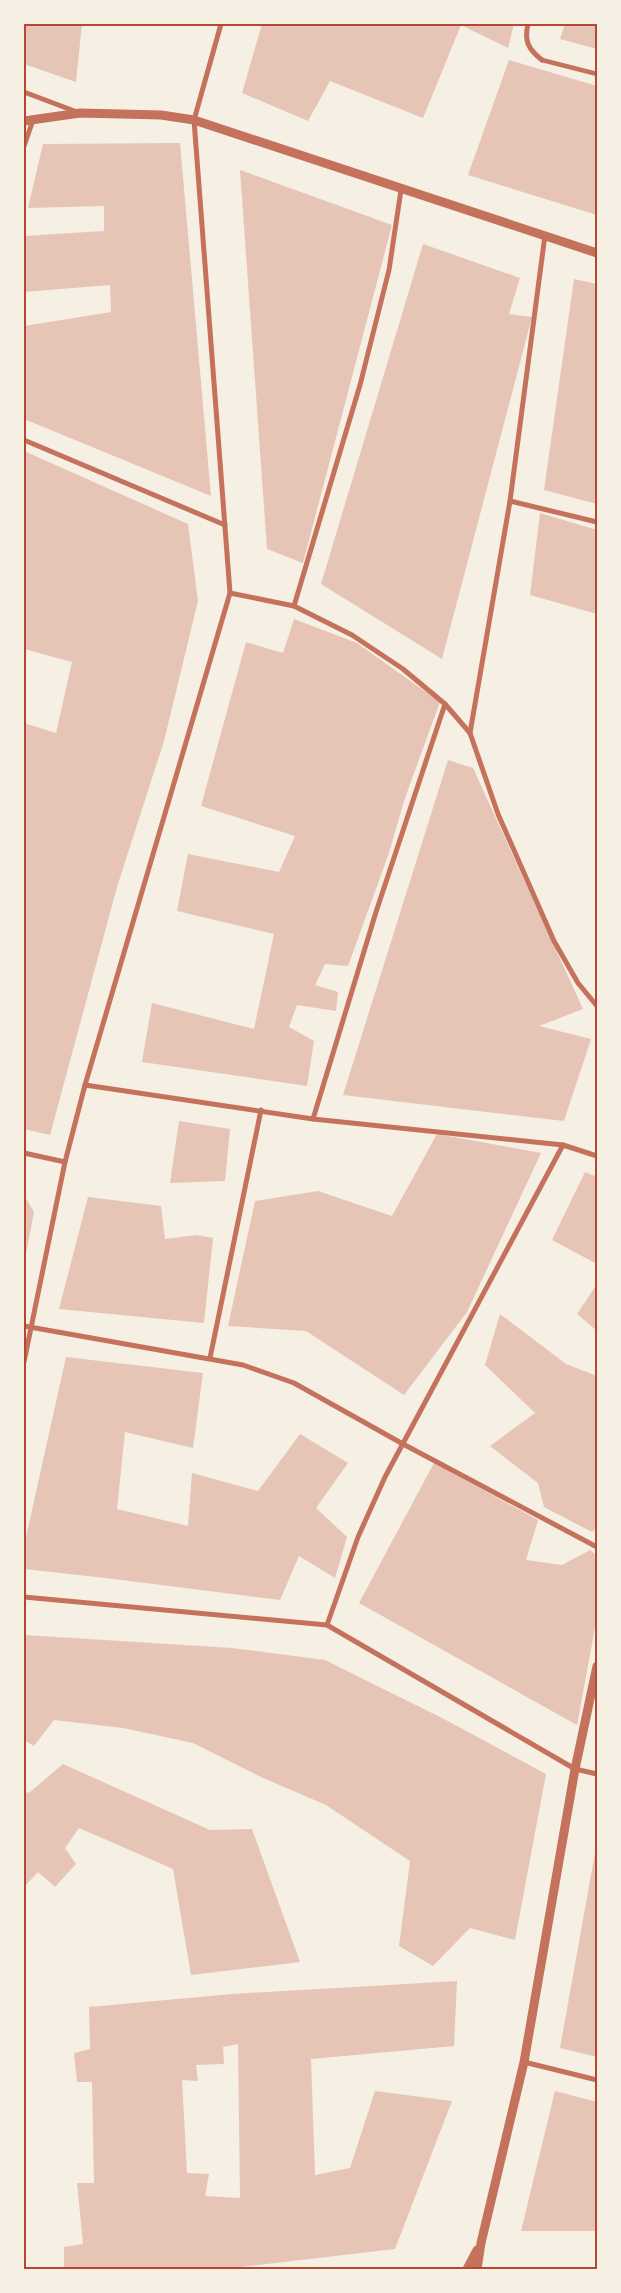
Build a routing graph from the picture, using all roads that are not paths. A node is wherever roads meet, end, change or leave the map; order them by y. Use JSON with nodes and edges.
{"nodes":[{"id":1,"x":221,"y":24,"type":"edge"},
{"id":2,"x":528,"y":24,"type":"edge"},
{"id":3,"x":542,"y":60,"type":"joint"},
{"id":4,"x":597,"y":74,"type":"edge"},
{"id":5,"x":24,"y":92,"type":"edge"},
{"id":6,"x":80,"y":113,"type":"junction"},
{"id":7,"x":28,"y":120,"type":"edge"},
{"id":8,"x":194,"y":120,"type":"junction"},
{"id":9,"x":24,"y":146,"type":"edge"},
{"id":10,"x":401,"y":190,"type":"junction"},
{"id":11,"x":545,"y":235,"type":"junction"},
{"id":12,"x":597,"y":253,"type":"edge"},
{"id":13,"x":24,"y":440,"type":"edge"},
{"id":14,"x":510,"y":501,"type":"junction"},
{"id":15,"x":597,"y":522,"type":"edge"},
{"id":16,"x":225,"y":525,"type":"junction"},
{"id":17,"x":230,"y":593,"type":"junction"},
{"id":18,"x":294,"y":606,"type":"junction"},
{"id":19,"x":445,"y":704,"type":"junction"},
{"id":20,"x":470,"y":733,"type":"junction"},
{"id":21,"x":597,"y":1006,"type":"edge"},
{"id":22,"x":85,"y":1085,"type":"junction"},
{"id":23,"x":261,"y":1110,"type":"junction"},
{"id":24,"x":313,"y":1119,"type":"junction"},
{"id":25,"x":563,"y":1145,"type":"junction"},
{"id":26,"x":24,"y":1153,"type":"edge"},
{"id":27,"x":597,"y":1156,"type":"edge"},
{"id":28,"x":65,"y":1162,"type":"junction"},
{"id":29,"x":24,"y":1326,"type":"edge"},
{"id":30,"x":30,"y":1327,"type":"junction"},
{"id":31,"x":210,"y":1358,"type":"junction"},
{"id":32,"x":24,"y":1362,"type":"edge"},
{"id":33,"x":403,"y":1444,"type":"junction"},
{"id":34,"x":597,"y":1547,"type":"edge"},
{"id":35,"x":24,"y":1598,"type":"edge"},
{"id":36,"x":327,"y":1625,"type":"junction"},
{"id":37,"x":597,"y":1666,"type":"edge"},
{"id":38,"x":575,"y":1769,"type":"junction"},
{"id":39,"x":597,"y":1774,"type":"edge"},
{"id":40,"x":524,"y":2062,"type":"junction"},
{"id":41,"x":597,"y":2080,"type":"edge"},
{"id":42,"x":481,"y":2243,"type":"junction"},
{"id":43,"x":467,"y":2269,"type":"edge"},
{"id":44,"x":476,"y":2269,"type":"edge"}],
"edges":[{"from":1,"to":8,"type":"street"},
{"from":2,"to":3,"type":"street"},
{"from":3,"to":4,"type":"street"},
{"from":5,"to":6,"type":"street"},
{"from":6,"to":7,"type":"street"},
{"from":6,"to":8,"type":"street"},
{"from":7,"to":9,"type":"street"},
{"from":8,"to":10,"type":"street"},
{"from":8,"to":16,"type":"street"},
{"from":10,"to":11,"type":"street"},
{"from":10,"to":18,"type":"street"},
{"from":11,"to":12,"type":"street"},
{"from":11,"to":14,"type":"street"},
{"from":13,"to":16,"type":"street"},
{"from":14,"to":15,"type":"street"},
{"from":14,"to":20,"type":"street"},
{"from":16,"to":17,"type":"street"},
{"from":17,"to":18,"type":"street"},
{"from":17,"to":22,"type":"street"},
{"from":18,"to":19,"type":"street"},
{"from":19,"to":20,"type":"street"},
{"from":19,"to":24,"type":"street"},
{"from":20,"to":21,"type":"street"},
{"from":22,"to":23,"type":"street"},
{"from":22,"to":28,"type":"street"},
{"from":23,"to":24,"type":"street"},
{"from":23,"to":31,"type":"street"},
{"from":24,"to":25,"type":"street"},
{"from":25,"to":27,"type":"street"},
{"from":25,"to":33,"type":"street"},
{"from":26,"to":28,"type":"street"},
{"from":28,"to":30,"type":"street"},
{"from":29,"to":30,"type":"street"},
{"from":30,"to":31,"type":"street"},
{"from":30,"to":32,"type":"street"},
{"from":31,"to":33,"type":"street"},
{"from":33,"to":34,"type":"street"},
{"from":33,"to":36,"type":"street"},
{"from":35,"to":36,"type":"street"},
{"from":36,"to":38,"type":"street"},
{"from":37,"to":38,"type":"street"},
{"from":38,"to":39,"type":"street"},
{"from":38,"to":40,"type":"street"},
{"from":40,"to":41,"type":"street"},
{"from":40,"to":42,"type":"street"},
{"from":42,"to":43,"type":"street"},
{"from":42,"to":44,"type":"street"}]}
